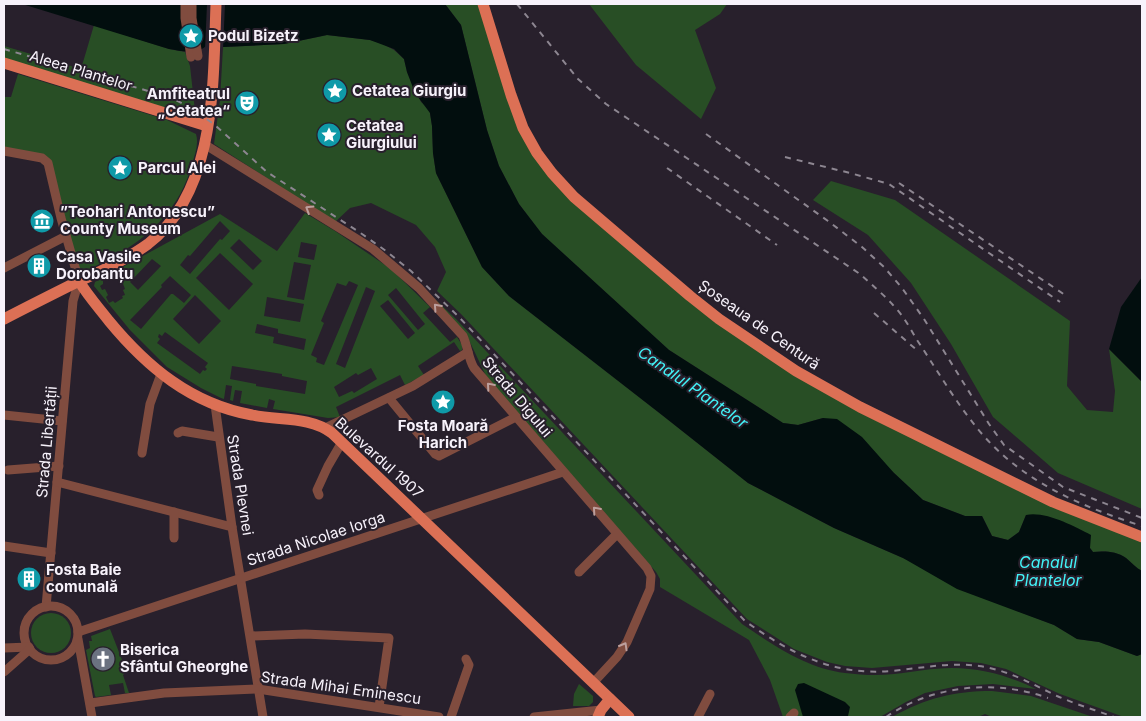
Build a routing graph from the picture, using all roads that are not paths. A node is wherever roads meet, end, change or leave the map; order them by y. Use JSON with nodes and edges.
{"nodes":[{"id":1,"x":185,"y":4,"type":"edge"},
{"id":2,"x":192,"y":4,"type":"edge"},
{"id":3,"x":216,"y":4,"type":"edge"},
{"id":4,"x":483,"y":4,"type":"edge"},
{"id":5,"x":4,"y":63,"type":"edge"},
{"id":6,"x":207,"y":126,"type":"junction"},
{"id":7,"x":204,"y":144,"type":"junction"},
{"id":8,"x":4,"y":150,"type":"edge"},
{"id":9,"x":66,"y":236,"type":"junction"},
{"id":10,"x":4,"y":268,"type":"edge"},
{"id":11,"x":79,"y":281,"type":"junction"},
{"id":12,"x":4,"y":319,"type":"edge"},
{"id":13,"x":468,"y":352,"type":"junction"},
{"id":14,"x":161,"y":374,"type":"junction"},
{"id":15,"x":389,"y":398,"type":"junction"},
{"id":16,"x":215,"y":404,"type":"junction"},
{"id":17,"x":4,"y":415,"type":"edge"},
{"id":18,"x":516,"y":417,"type":"junction"},
{"id":19,"x":62,"y":421,"type":"junction"},
{"id":20,"x":325,"y":428,"type":"junction"},
{"id":21,"x":178,"y":433,"type":"dead end"},
{"id":22,"x":218,"y":437,"type":"junction"},
{"id":23,"x":342,"y":442,"type":"junction"},
{"id":24,"x":142,"y":453,"type":"dead end"},
{"id":25,"x":58,"y":466,"type":"junction"},
{"id":26,"x":8,"y":470,"type":"dead end"},
{"id":27,"x":563,"y":472,"type":"junction"},
{"id":28,"x":57,"y":482,"type":"junction"},
{"id":29,"x":319,"y":495,"type":"dead end"},
{"id":30,"x":174,"y":512,"type":"junction"},
{"id":31,"x":422,"y":519,"type":"junction"},
{"id":32,"x":232,"y":528,"type":"junction"},
{"id":33,"x":617,"y":534,"type":"junction"},
{"id":34,"x":1142,"y":537,"type":"edge"},
{"id":35,"x":174,"y":538,"type":"dead end"},
{"id":36,"x":4,"y":546,"type":"edge"},
{"id":37,"x":51,"y":553,"type":"junction"},
{"id":38,"x":579,"y":572,"type":"dead end"},
{"id":39,"x":241,"y":579,"type":"junction"},
{"id":40,"x":46,"y":607,"type":"junction"},
{"id":41,"x":78,"y":635,"type":"junction"},
{"id":42,"x":251,"y":636,"type":"junction"},
{"id":43,"x":4,"y":648,"type":"edge"},
{"id":44,"x":30,"y":648,"type":"junction"},
{"id":45,"x":466,"y":659,"type":"dead end"},
{"id":46,"x":4,"y":672,"type":"edge"},
{"id":47,"x":593,"y":683,"type":"junction"},
{"id":48,"x":258,"y":689,"type":"junction"},
{"id":49,"x":710,"y":694,"type":"dead end"},
{"id":50,"x":610,"y":699,"type":"junction"},
{"id":51,"x":90,"y":703,"type":"junction"},
{"id":52,"x":379,"y":707,"type":"junction"},
{"id":53,"x":599,"y":714,"type":"edge"},
{"id":54,"x":92,"y":717,"type":"edge"},
{"id":55,"x":263,"y":717,"type":"edge"},
{"id":56,"x":439,"y":717,"type":"edge"},
{"id":57,"x":451,"y":717,"type":"edge"},
{"id":58,"x":534,"y":717,"type":"edge"},
{"id":59,"x":629,"y":717,"type":"edge"},
{"id":60,"x":698,"y":717,"type":"edge"}],
"edges":[{"from":1,"to":2,"type":"street"},
{"from":3,"to":6,"type":"main road"},
{"from":4,"to":34,"type":"main road","name":"Șoseaua de Centură"},
{"from":5,"to":6,"type":"main road","name":"Aleea Plantelor"},
{"from":6,"to":7,"type":"main road"},
{"from":7,"to":11,"type":"main road"},
{"from":13,"to":7,"type":"street","name":"Strada Digului","one_way":true},
{"from":8,"to":9,"type":"street"},
{"from":9,"to":10,"type":"street"},
{"from":9,"to":11,"type":"street"},
{"from":11,"to":12,"type":"main road"},
{"from":11,"to":14,"type":"main road","name":"Bulevardul 1907"},
{"from":11,"to":19,"type":"street","name":"Strada Libertății"},
{"from":13,"to":15,"type":"street"},
{"from":18,"to":13,"type":"street","name":"Strada Digului","one_way":true},
{"from":14,"to":16,"type":"main road","name":"Bulevardul 1907"},
{"from":14,"to":24,"type":"street"},
{"from":15,"to":18,"type":"street"},
{"from":15,"to":20,"type":"street"},
{"from":16,"to":20,"type":"main road","name":"Bulevardul 1907"},
{"from":16,"to":22,"type":"street","name":"Strada Plevnei"},
{"from":17,"to":19,"type":"street"},
{"from":18,"to":27,"type":"street","name":"Strada Digului"},
{"from":19,"to":25,"type":"street","name":"Strada Libertății"},
{"from":20,"to":23,"type":"main road","name":"Bulevardul 1907"},
{"from":21,"to":22,"type":"street"},
{"from":22,"to":32,"type":"street","name":"Strada Plevnei"},
{"from":23,"to":29,"type":"street"},
{"from":23,"to":31,"type":"main road","name":"Bulevardul 1907"},
{"from":25,"to":26,"type":"street"},
{"from":25,"to":28,"type":"street","name":"Strada Libertății"},
{"from":27,"to":31,"type":"street","name":"Strada Nicolae Iorga"},
{"from":33,"to":27,"type":"street","name":"Strada Digului","one_way":true},
{"from":28,"to":30,"type":"street"},
{"from":28,"to":37,"type":"street","name":"Strada Libertății"},
{"from":30,"to":32,"type":"street"},
{"from":30,"to":35,"type":"street"},
{"from":31,"to":39,"type":"street","name":"Strada Nicolae Iorga"},
{"from":31,"to":47,"type":"main road","name":"Bulevardul 1907"},
{"from":32,"to":39,"type":"street","name":"Strada Plevnei"},
{"from":33,"to":38,"type":"street"},
{"from":47,"to":33,"type":"street","name":"Strada Digului","one_way":true},
{"from":36,"to":37,"type":"street"},
{"from":37,"to":40,"type":"street","name":"Strada Libertății"},
{"from":39,"to":41,"type":"street","name":"Strada Nicolae Iorga"},
{"from":39,"to":42,"type":"street","name":"Strada Plevnei"},
{"from":40,"to":41,"type":"street"},
{"from":40,"to":44,"type":"street"},
{"from":41,"to":44,"type":"street"},
{"from":41,"to":51,"type":"street"},
{"from":42,"to":48,"type":"street","name":"Strada Plevnei"},
{"from":42,"to":52,"type":"street"},
{"from":43,"to":44,"type":"street"},
{"from":44,"to":46,"type":"street"},
{"from":45,"to":57,"type":"street"},
{"from":47,"to":50,"type":"main road","name":"Bulevardul 1907"},
{"from":48,"to":51,"type":"street","name":"Strada Mihai Eminescu"},
{"from":48,"to":52,"type":"street","name":"Strada Mihai Eminescu"},
{"from":48,"to":55,"type":"street","name":"Strada Plevnei"},
{"from":49,"to":60,"type":"street"},
{"from":50,"to":53,"type":"main road"},
{"from":50,"to":59,"type":"main road","name":"Bulevardul 1907"},
{"from":51,"to":54,"type":"street"},
{"from":52,"to":56,"type":"street","name":"Strada Mihai Eminescu"},
{"from":53,"to":58,"type":"street"}]}
